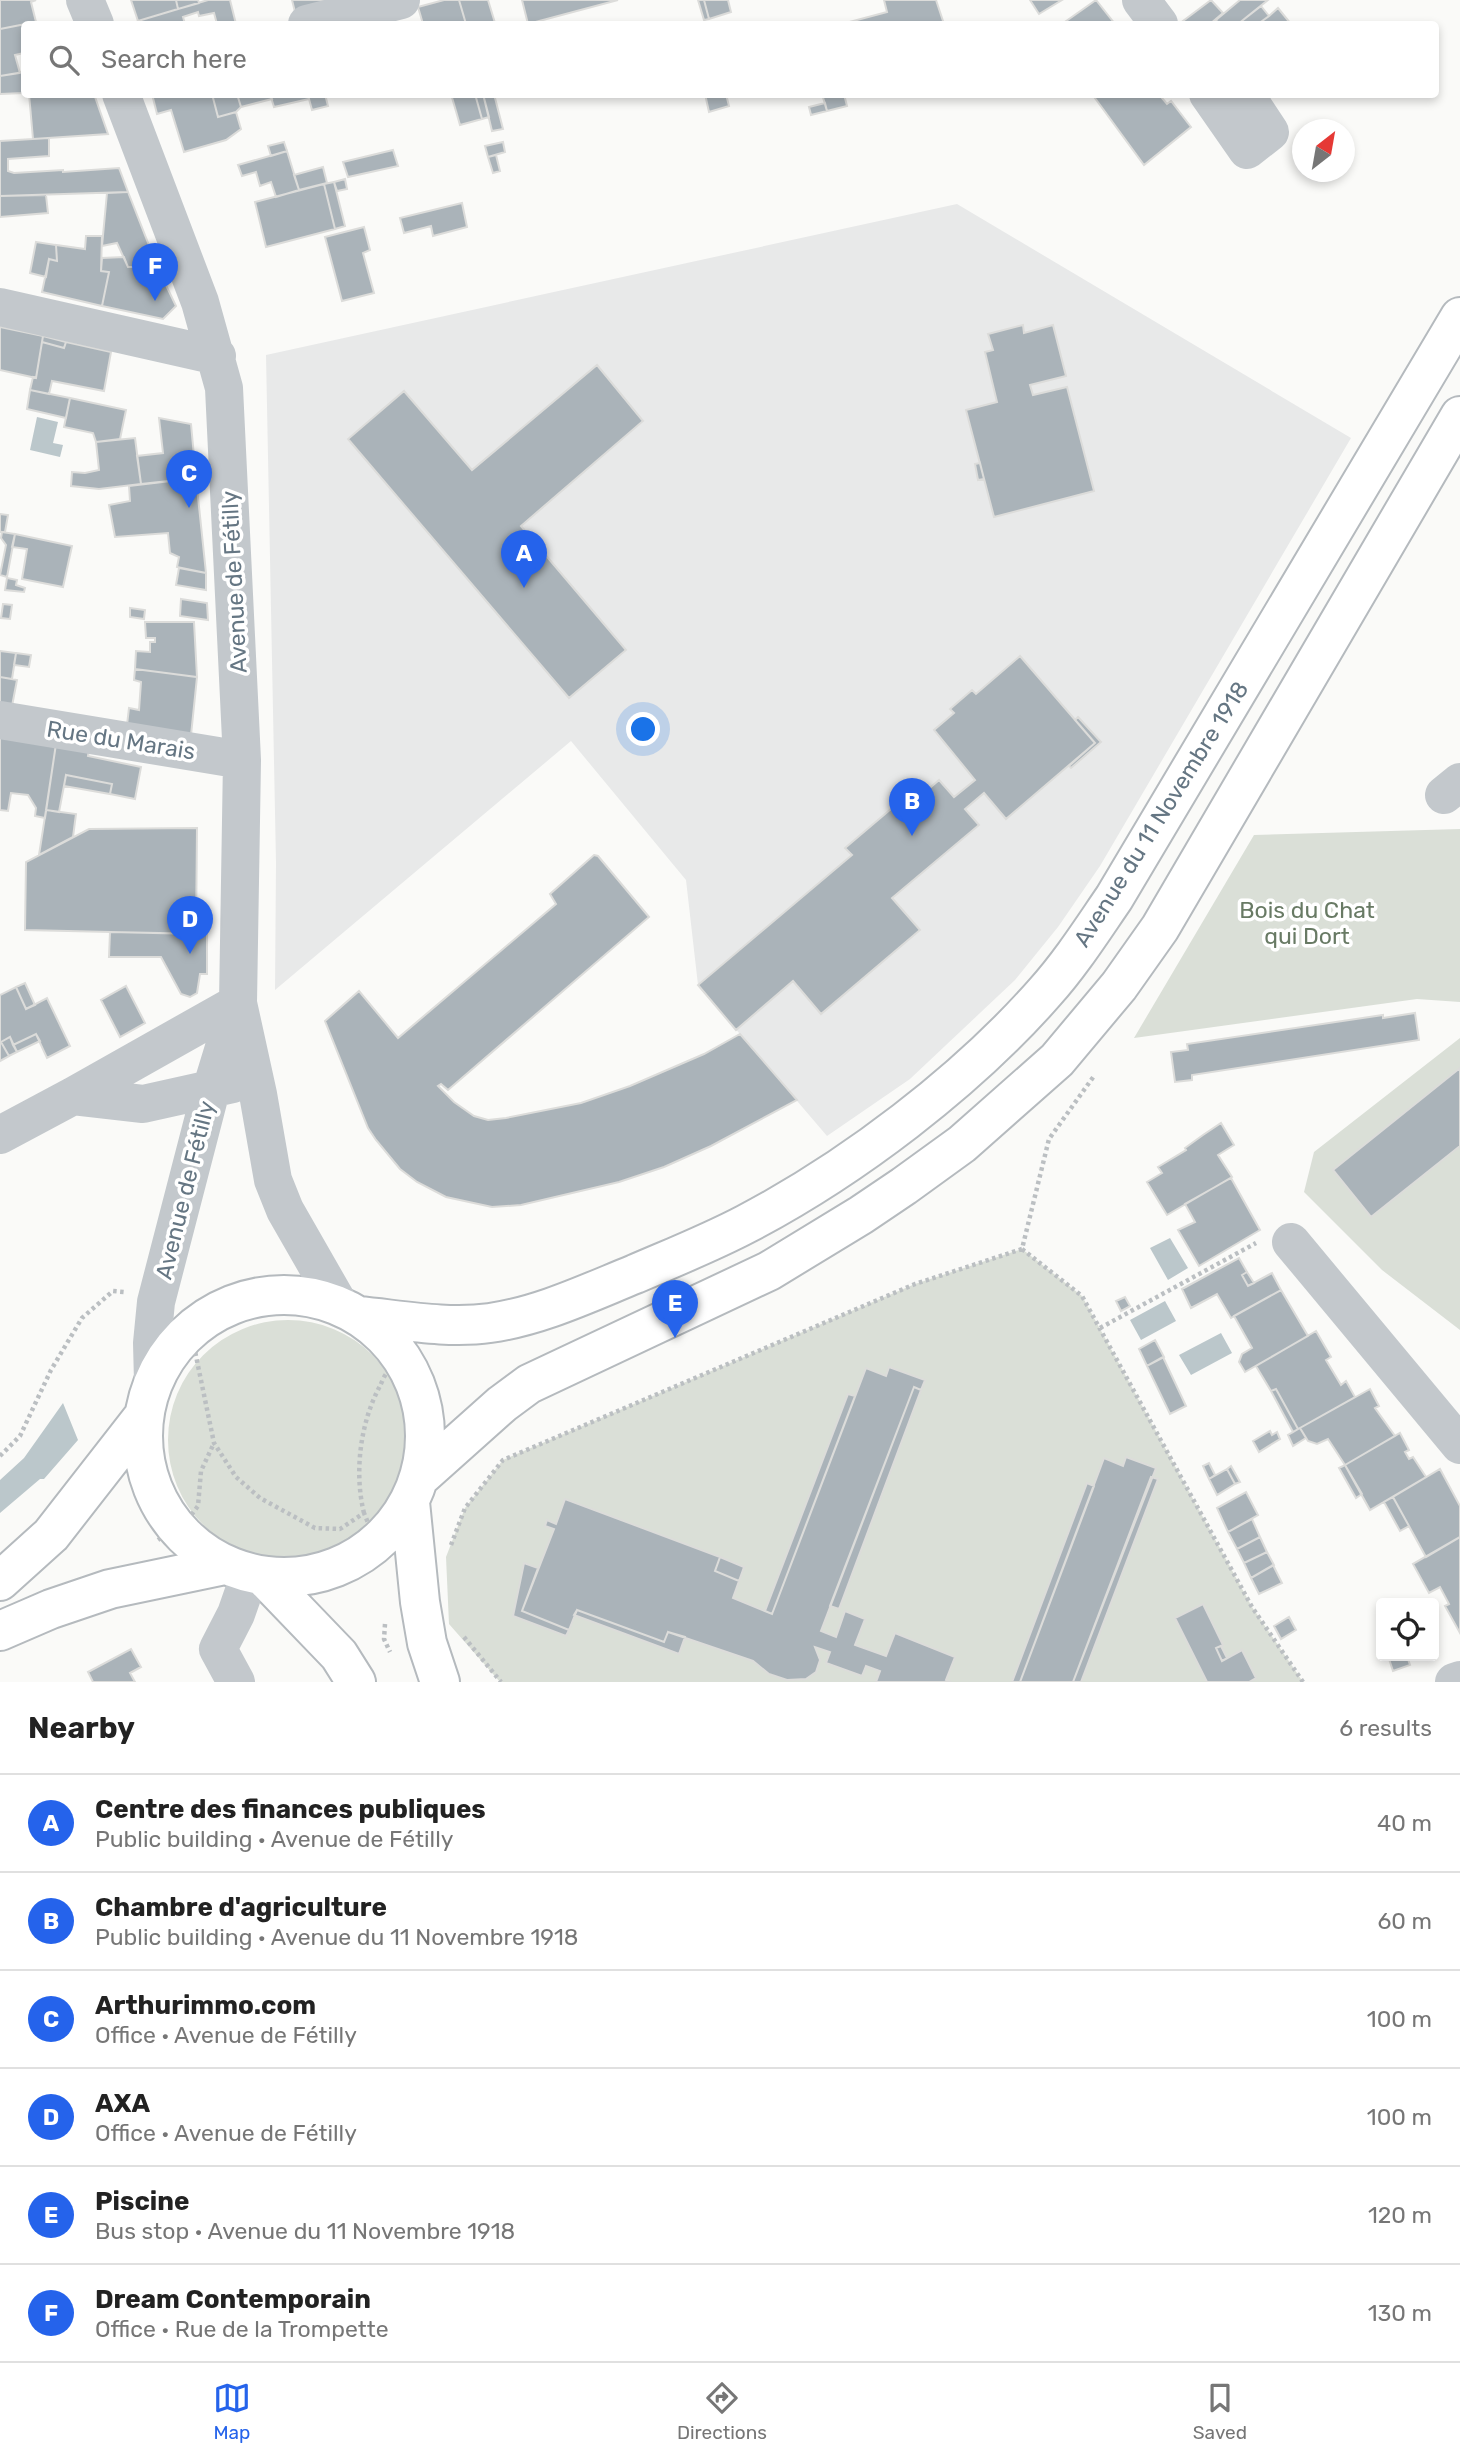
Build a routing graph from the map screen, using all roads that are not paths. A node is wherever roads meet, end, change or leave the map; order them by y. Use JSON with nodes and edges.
{"nodes":[{"id":1,"x":85,"y":0,"type":"edge"},
{"id":2,"x":401,"y":0,"type":"edge"},
{"id":3,"x":1141,"y":0,"type":"edge"},
{"id":4,"x":94,"y":21,"type":"edge"},
{"id":5,"x":319,"y":21,"type":"edge"},
{"id":6,"x":1156,"y":21,"type":"edge"},
{"id":7,"x":123,"y":98,"type":"edge"},
{"id":8,"x":1211,"y":98,"type":"edge"},
{"id":9,"x":1248,"y":98,"type":"edge"},
{"id":10,"x":0,"y":307,"type":"edge"},
{"id":11,"x":1460,"y":317,"type":"edge"},
{"id":12,"x":216,"y":356,"type":"junction"},
{"id":13,"x":1460,"y":416,"type":"edge"},
{"id":14,"x":0,"y":720,"type":"edge"},
{"id":15,"x":242,"y":760,"type":"junction"},
{"id":16,"x":238,"y":1003,"type":"junction"},
{"id":17,"x":254,"y":1079,"type":"junction"},
{"id":18,"x":211,"y":1090,"type":"junction"},
{"id":19,"x":73,"y":1096,"type":"junction"},
{"id":20,"x":143,"y":1104,"type":"junction"},
{"id":21,"x":0,"y":1135,"type":"edge"},
{"id":22,"x":191,"y":1165,"type":"junction"},
{"id":23,"x":1291,"y":1242,"type":"road end"},
{"id":24,"x":349,"y":1311,"type":"junction"},
{"id":25,"x":148,"y":1399,"type":"junction"},
{"id":26,"x":1460,"y":1445,"type":"edge"},
{"id":27,"x":415,"y":1490,"type":"junction"},
{"id":28,"x":246,"y":1572,"type":"junction"},
{"id":29,"x":0,"y":1581,"type":"edge"},
{"id":30,"x":0,"y":1631,"type":"edge"},
{"id":31,"x":1460,"y":1680,"type":"edge"},
{"id":32,"x":236,"y":1682,"type":"edge"},
{"id":33,"x":356,"y":1682,"type":"edge"},
{"id":34,"x":440,"y":1682,"type":"edge"},
{"id":35,"x":1454,"y":1682,"type":"edge"}],
"edges":[{"from":1,"to":4,"type":"street"},
{"from":2,"to":5,"type":"street"},
{"from":3,"to":6,"type":"street"},
{"from":7,"to":12,"type":"street","name":"Avenue de Fétilly"},
{"from":8,"to":9,"type":"street"},
{"from":10,"to":12,"type":"street"},
{"from":11,"to":24,"type":"main road","name":"Avenue du 11 Novembre 1918"},
{"from":12,"to":15,"type":"street","name":"Avenue de Fétilly"},
{"from":13,"to":27,"type":"main road"},
{"from":14,"to":15,"type":"street","name":"Rue du Marais"},
{"from":15,"to":16,"type":"street","name":"Avenue de Fétilly"},
{"from":16,"to":17,"type":"street","name":"Avenue de Fétilly"},
{"from":16,"to":18,"type":"street","name":"Avenue de Fétilly"},
{"from":16,"to":19,"type":"street"},
{"from":17,"to":18,"type":"street"},
{"from":17,"to":24,"type":"street","name":"Avenue de Fétilly"},
{"from":18,"to":20,"type":"street"},
{"from":18,"to":22,"type":"street","name":"Avenue de Fétilly"},
{"from":19,"to":20,"type":"street"},
{"from":19,"to":21,"type":"street"},
{"from":20,"to":22,"type":"street"},
{"from":22,"to":25,"type":"street","name":"Avenue de Fétilly"},
{"from":23,"to":26,"type":"street"},
{"from":24,"to":25,"type":"main road"},
{"from":24,"to":27,"type":"main road"},
{"from":25,"to":28,"type":"main road"},
{"from":25,"to":29,"type":"main road"},
{"from":27,"to":28,"type":"main road"},
{"from":27,"to":34,"type":"main road"},
{"from":28,"to":30,"type":"main road"},
{"from":28,"to":32,"type":"street"},
{"from":28,"to":33,"type":"main road"},
{"from":31,"to":35,"type":"street"}]}
